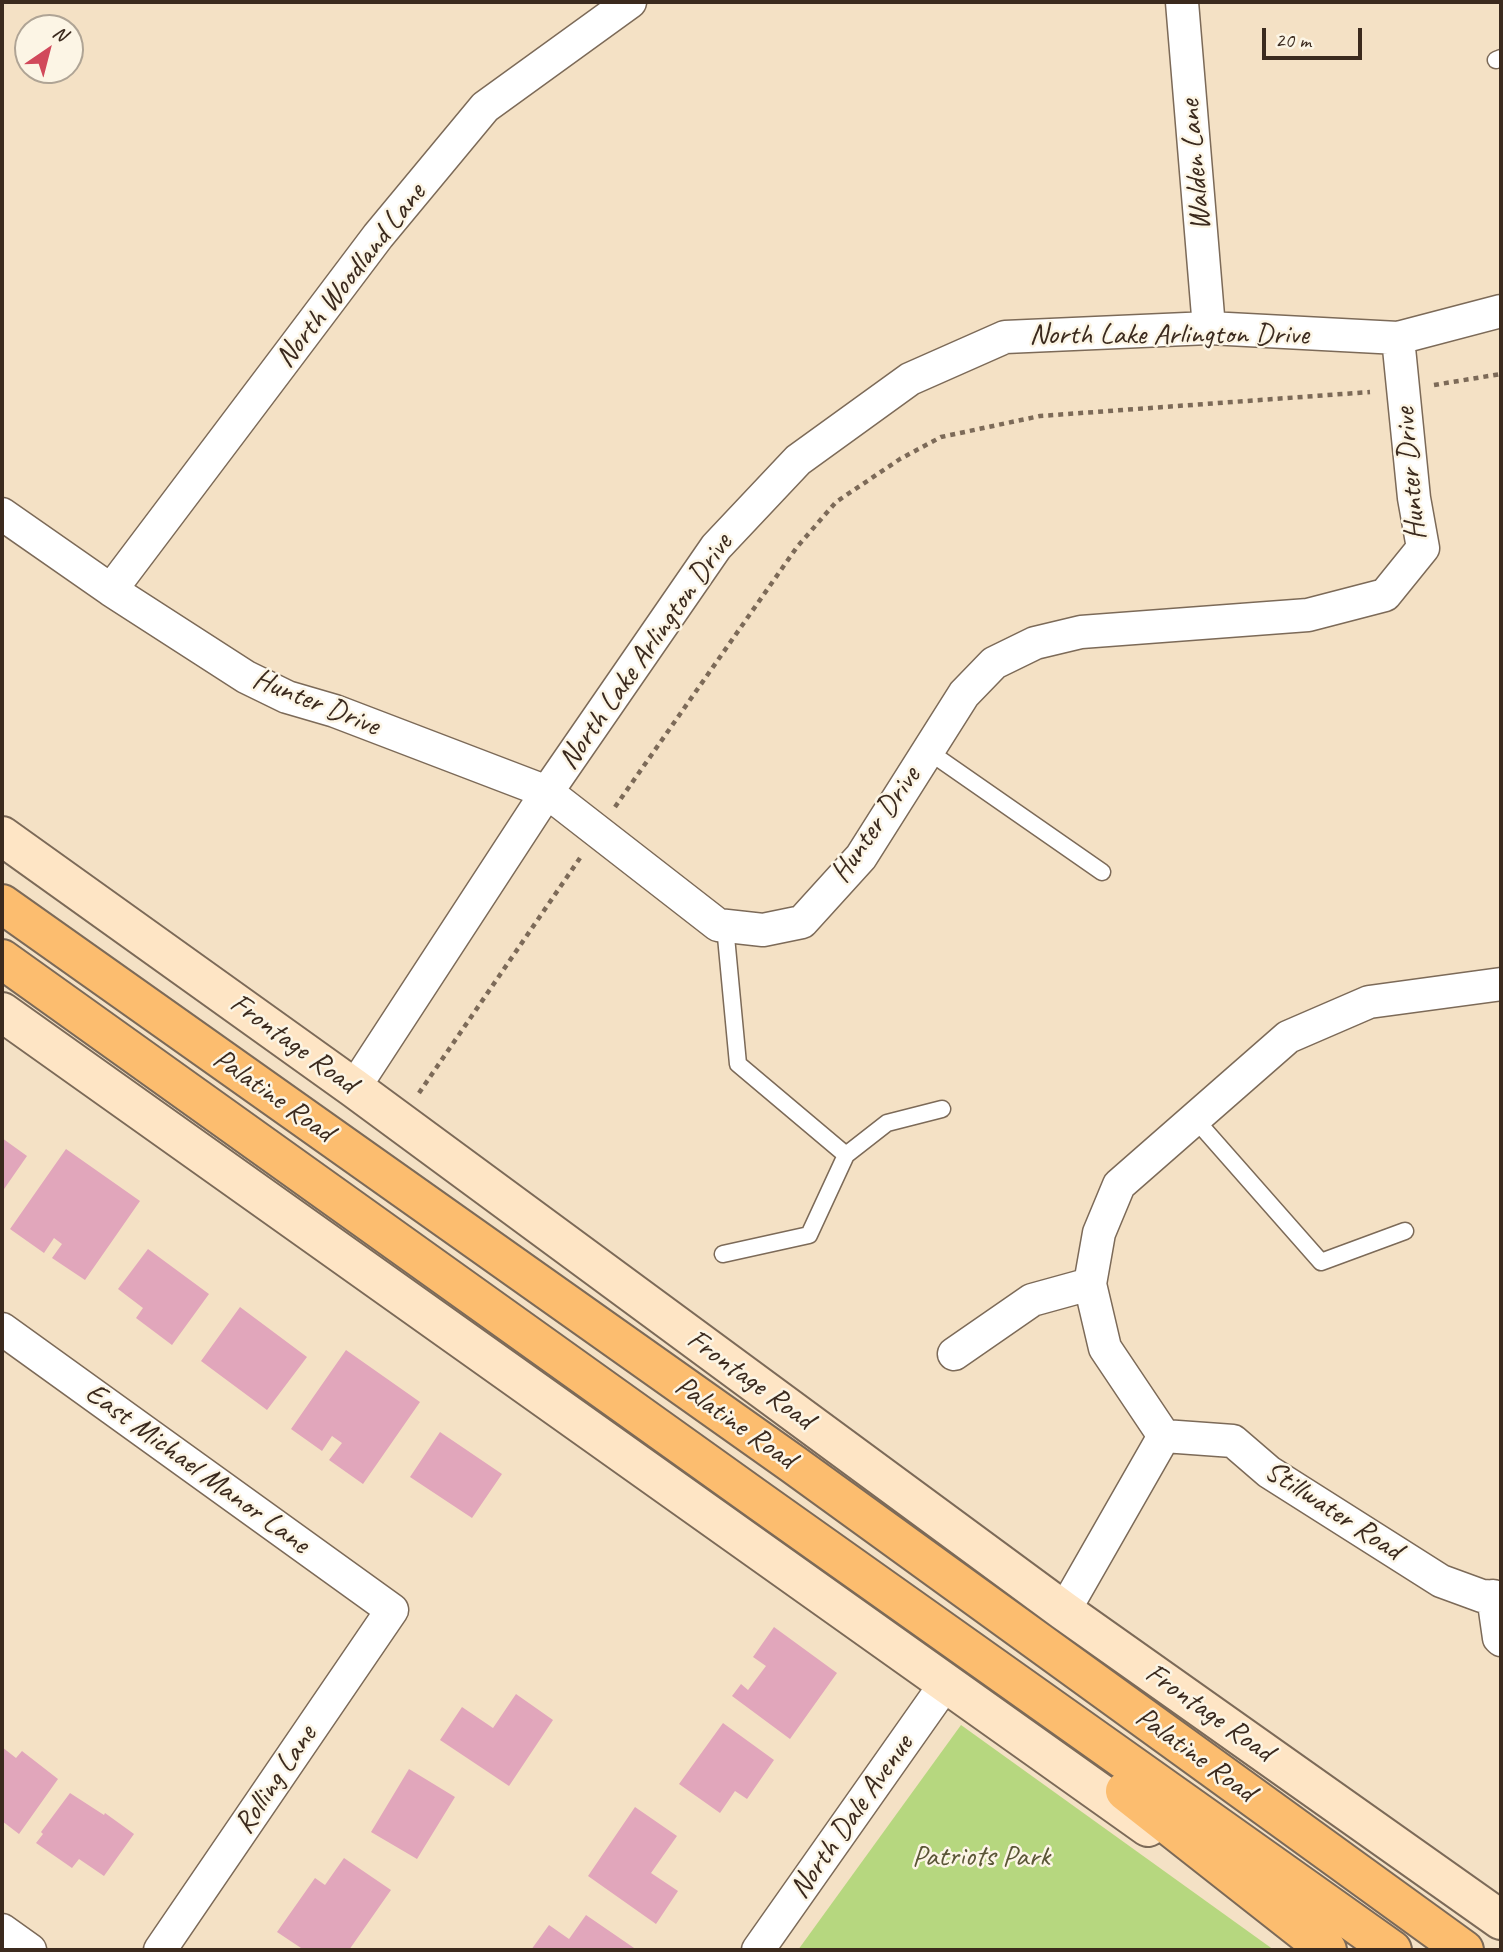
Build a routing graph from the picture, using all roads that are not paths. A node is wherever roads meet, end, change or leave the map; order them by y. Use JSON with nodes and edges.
{"nodes":[{"id":1,"x":630,"y":2,"type":"edge"},
{"id":2,"x":1182,"y":2,"type":"edge"},
{"id":3,"x":1501,"y":311,"type":"edge"},
{"id":4,"x":1209,"y":328,"type":"junction"},
{"id":5,"x":1398,"y":338,"type":"junction"},
{"id":6,"x":2,"y":514,"type":"edge"},
{"id":7,"x":111,"y":590,"type":"junction"},
{"id":8,"x":928,"y":751,"type":"junction"},
{"id":9,"x":547,"y":792,"type":"junction"},
{"id":10,"x":2,"y":836,"type":"edge"},
{"id":11,"x":1102,"y":872,"type":"dead end"},
{"id":12,"x":2,"y":904,"type":"edge"},
{"id":13,"x":725,"y":926,"type":"junction"},
{"id":14,"x":2,"y":959,"type":"edge"},
{"id":15,"x":1501,"y":984,"type":"edge"},
{"id":16,"x":2,"y":1012,"type":"edge"},
{"id":17,"x":363,"y":1075,"type":"junction"},
{"id":18,"x":942,"y":1109,"type":"dead end"},
{"id":19,"x":1195,"y":1119,"type":"junction"},
{"id":20,"x":846,"y":1155,"type":"junction"},
{"id":21,"x":1405,"y":1231,"type":"dead end"},
{"id":22,"x":723,"y":1255,"type":"dead end"},
{"id":23,"x":1090,"y":1284,"type":"junction"},
{"id":24,"x":2,"y":1329,"type":"edge"},
{"id":25,"x":954,"y":1354,"type":"dead end"},
{"id":26,"x":1164,"y":1436,"type":"junction"},
{"id":27,"x":761,"y":1502,"type":"junction"},
{"id":28,"x":1497,"y":1597,"type":"edge"},
{"id":29,"x":392,"y":1609,"type":"joint"},
{"id":30,"x":1064,"y":1611,"type":"junction"},
{"id":31,"x":1501,"y":1640,"type":"edge"},
{"id":32,"x":946,"y":1683,"type":"junction"},
{"id":33,"x":1501,"y":1920,"type":"edge"},
{"id":34,"x":2,"y":1930,"type":"edge"},
{"id":35,"x":30,"y":1950,"type":"edge"},
{"id":36,"x":160,"y":1950,"type":"edge"},
{"id":37,"x":758,"y":1950,"type":"edge"},
{"id":38,"x":1321,"y":1950,"type":"edge"},
{"id":39,"x":1327,"y":1950,"type":"edge"},
{"id":40,"x":1392,"y":1950,"type":"edge"},
{"id":41,"x":1464,"y":1950,"type":"edge"}],
"edges":[{"from":1,"to":7,"type":"street","name":"North Woodland Lane"},
{"from":2,"to":4,"type":"street","name":"Walden Lane"},
{"from":3,"to":5,"type":"street","name":"North Lake Arlington Drive"},
{"from":4,"to":5,"type":"street","name":"North Lake Arlington Drive"},
{"from":4,"to":9,"type":"street","name":"North Lake Arlington Drive"},
{"from":5,"to":8,"type":"street","name":"Hunter Drive"},
{"from":6,"to":7,"type":"street","name":"Hunter Drive"},
{"from":7,"to":9,"type":"street","name":"Hunter Drive"},
{"from":8,"to":11,"type":"lane"},
{"from":8,"to":13,"type":"street","name":"Hunter Drive"},
{"from":9,"to":13,"type":"street","name":"Hunter Drive"},
{"from":9,"to":17,"type":"street","name":"North Lake Arlington Drive"},
{"from":10,"to":17,"type":"street","name":"Frontage Road"},
{"from":12,"to":41,"type":"highway","name":"Palatine Road"},
{"from":13,"to":20,"type":"lane"},
{"from":14,"to":27,"type":"highway","name":"Palatine Road"},
{"from":15,"to":19,"type":"street"},
{"from":16,"to":32,"type":"street"},
{"from":17,"to":30,"type":"street","name":"Frontage Road"},
{"from":18,"to":20,"type":"lane"},
{"from":19,"to":21,"type":"lane"},
{"from":19,"to":23,"type":"street"},
{"from":20,"to":22,"type":"lane"},
{"from":23,"to":25,"type":"street"},
{"from":23,"to":26,"type":"street"},
{"from":24,"to":29,"type":"street","name":"East Michael Manor Lane"},
{"from":26,"to":28,"type":"street","name":"Stillwater Road"},
{"from":26,"to":30,"type":"street"},
{"from":27,"to":39,"type":"highway"},
{"from":27,"to":40,"type":"highway","name":"Palatine Road"},
{"from":28,"to":31,"type":"street"},
{"from":29,"to":36,"type":"street","name":"Rolling Lane"},
{"from":30,"to":33,"type":"street","name":"Frontage Road"},
{"from":32,"to":37,"type":"street","name":"North Dale Avenue"},
{"from":32,"to":38,"type":"street"},
{"from":34,"to":35,"type":"street"}]}
